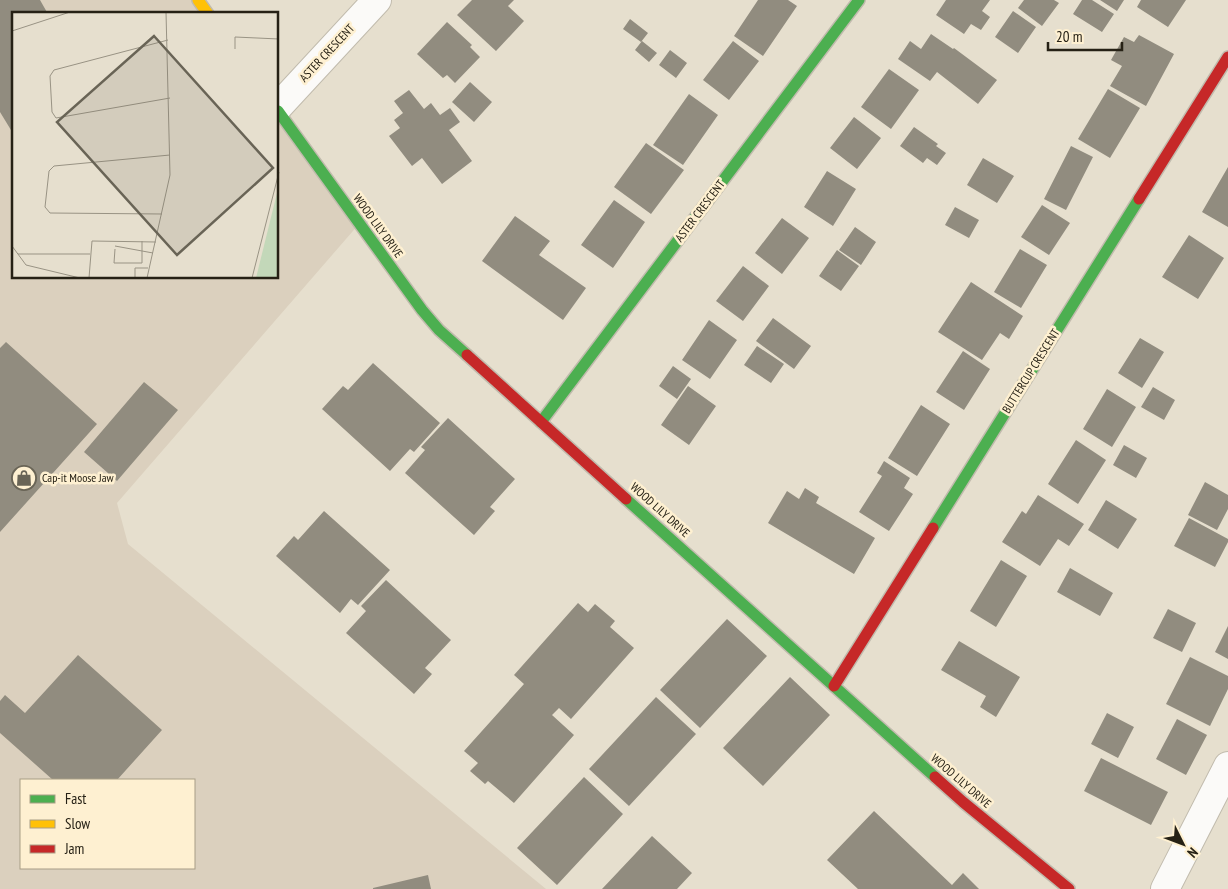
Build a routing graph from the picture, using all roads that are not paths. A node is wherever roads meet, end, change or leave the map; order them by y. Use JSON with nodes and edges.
{"nodes":[{"id":1,"x":198,"y":0,"type":"edge"},
{"id":2,"x":377,"y":0,"type":"edge"},
{"id":3,"x":858,"y":0,"type":"edge"},
{"id":4,"x":207,"y":12,"type":"edge"},
{"id":5,"x":1228,"y":57,"type":"edge"},
{"id":6,"x":279,"y":106,"type":"edge"},
{"id":7,"x":279,"y":112,"type":"edge"},
{"id":8,"x":541,"y":422,"type":"junction"},
{"id":9,"x":834,"y":686,"type":"junction"},
{"id":10,"x":1228,"y":766,"type":"edge"},
{"id":11,"x":1068,"y":889,"type":"edge"},
{"id":12,"x":1165,"y":889,"type":"edge"}],
"edges":[{"from":1,"to":4,"type":"street"},
{"from":2,"to":6,"type":"street","name":"ASTER CRESCENT"},
{"from":3,"to":8,"type":"street","name":"ASTER CRESCENT"},
{"from":5,"to":9,"type":"street","name":"BUTTERCUP CRESCENT"},
{"from":7,"to":8,"type":"street","name":"WOOD LILY DRIVE"},
{"from":8,"to":9,"type":"street","name":"WOOD LILY DRIVE"},
{"from":9,"to":11,"type":"street","name":"WOOD LILY DRIVE"},
{"from":10,"to":12,"type":"street"}]}
